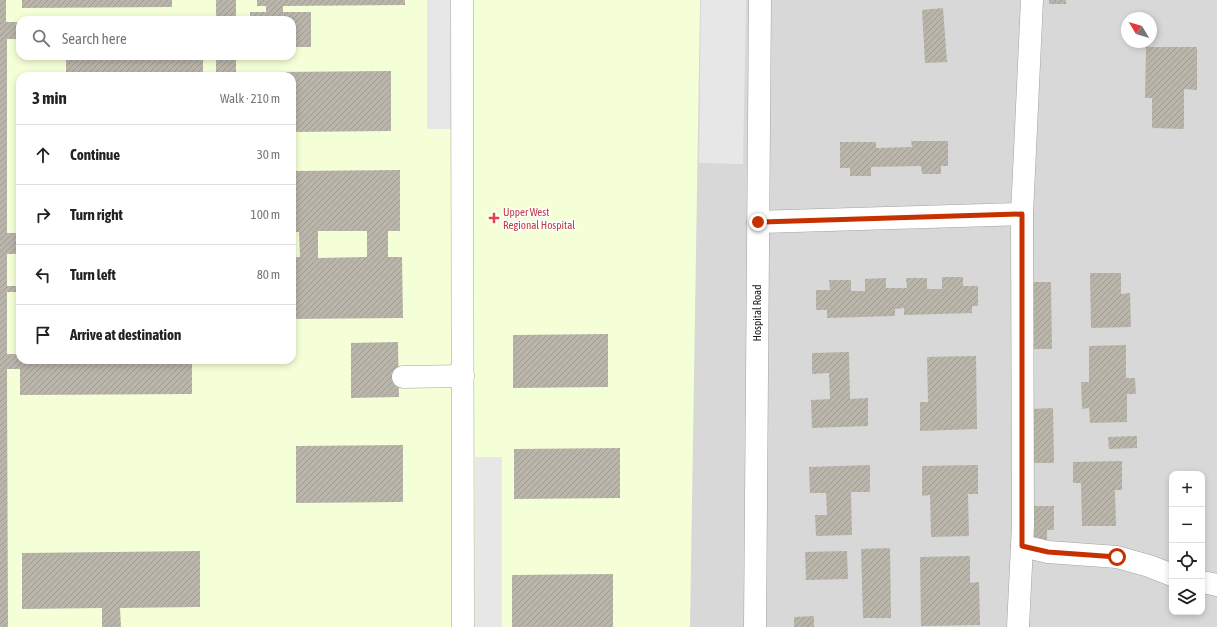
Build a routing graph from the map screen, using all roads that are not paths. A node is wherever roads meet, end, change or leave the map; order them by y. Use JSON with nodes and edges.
{"nodes":[{"id":1,"x":462,"y":0,"type":"edge"},
{"id":2,"x":760,"y":0,"type":"edge"},
{"id":3,"x":1032,"y":0,"type":"edge"},
{"id":4,"x":1022,"y":214,"type":"junction"},
{"id":5,"x":758,"y":222,"type":"junction"},
{"id":6,"x":463,"y":376,"type":"junction"},
{"id":7,"x":403,"y":378,"type":"dead end"},
{"id":8,"x":1022,"y":546,"type":"junction"},
{"id":9,"x":1169,"y":574,"type":"edge"},
{"id":10,"x":1205,"y":583,"type":"edge"},
{"id":11,"x":1217,"y":586,"type":"edge"},
{"id":12,"x":463,"y":627,"type":"edge"},
{"id":13,"x":755,"y":627,"type":"edge"},
{"id":14,"x":1018,"y":627,"type":"edge"}],
"edges":[{"from":1,"to":6,"type":"street"},
{"from":2,"to":5,"type":"street","name":"Hospital Road"},
{"from":3,"to":4,"type":"street"},
{"from":4,"to":5,"type":"street"},
{"from":4,"to":8,"type":"street"},
{"from":5,"to":13,"type":"street","name":"Hospital Road"},
{"from":6,"to":7,"type":"street"},
{"from":6,"to":12,"type":"street"},
{"from":8,"to":9,"type":"street"},
{"from":8,"to":14,"type":"street"},
{"from":10,"to":11,"type":"street"}]}
